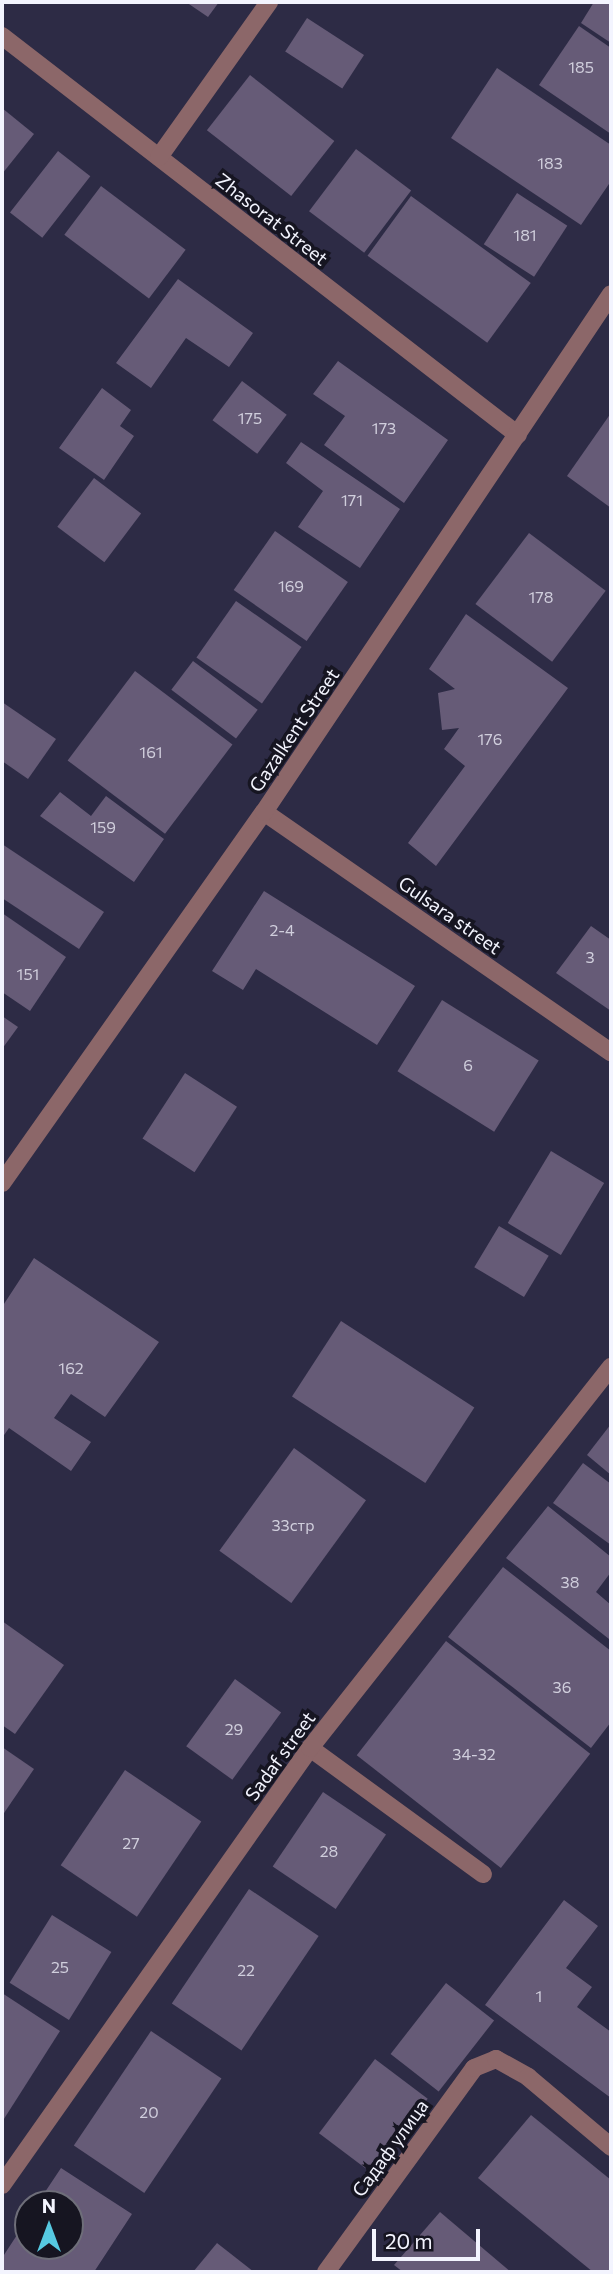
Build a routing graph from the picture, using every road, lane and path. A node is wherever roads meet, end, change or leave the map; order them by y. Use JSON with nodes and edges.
{"nodes":[{"id":1,"x":269,"y":2,"type":"edge"},
{"id":2,"x":2,"y":36,"type":"edge"},
{"id":3,"x":159,"y":157,"type":"junction"},
{"id":4,"x":611,"y":294,"type":"edge"},
{"id":5,"x":518,"y":435,"type":"junction"},
{"id":6,"x":264,"y":812,"type":"junction"},
{"id":7,"x":611,"y":1052,"type":"edge"},
{"id":8,"x":2,"y":1183,"type":"edge"},
{"id":9,"x":611,"y":1367,"type":"edge"},
{"id":10,"x":310,"y":1748,"type":"junction"},
{"id":11,"x":483,"y":1874,"type":"dead end"},
{"id":12,"x":611,"y":2147,"type":"edge"},
{"id":13,"x":2,"y":2185,"type":"edge"},
{"id":14,"x":326,"y":2272,"type":"edge"}],
"edges":[{"from":1,"to":3,"type":"street"},
{"from":2,"to":3,"type":"street","name":"Zhasorat Street"},
{"from":3,"to":5,"type":"street","name":"Zhasorat Street"},
{"from":4,"to":5,"type":"street","name":"Gazalkent Street"},
{"from":5,"to":6,"type":"street","name":"Gazalkent Street"},
{"from":6,"to":7,"type":"street","name":"Gulsara street"},
{"from":6,"to":8,"type":"street","name":"Gazalkent Street"},
{"from":9,"to":10,"type":"street","name":"Sadaf street"},
{"from":10,"to":11,"type":"street"},
{"from":10,"to":13,"type":"street","name":"Sadaf street"},
{"from":12,"to":14,"type":"street","name":"Садаф улица"}]}
